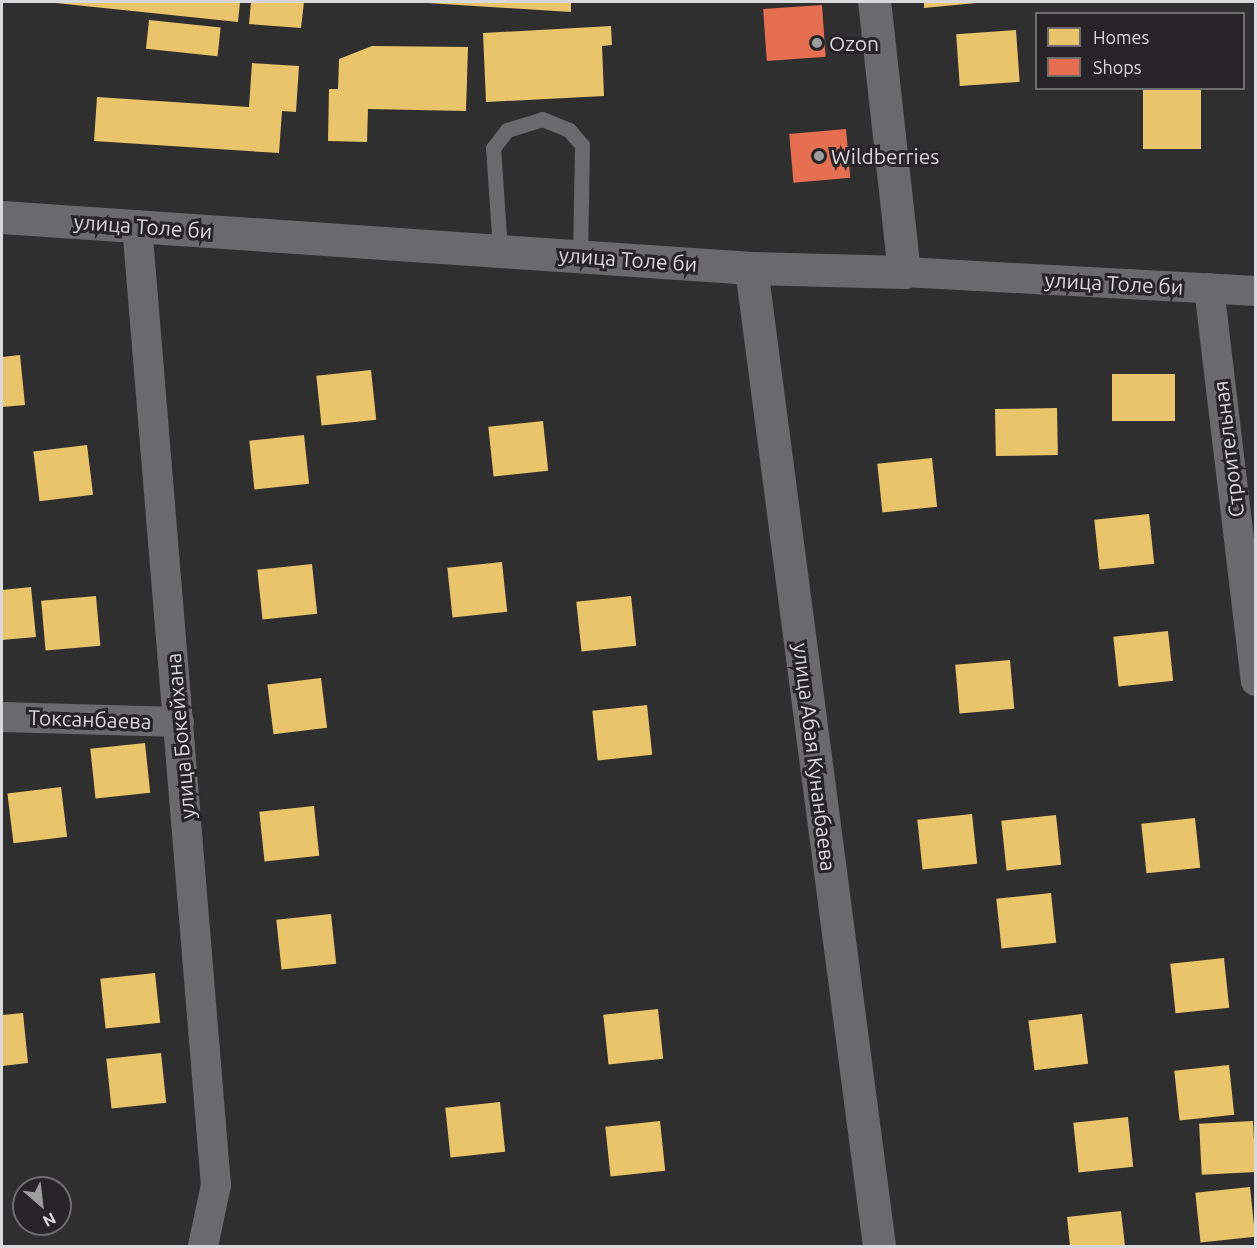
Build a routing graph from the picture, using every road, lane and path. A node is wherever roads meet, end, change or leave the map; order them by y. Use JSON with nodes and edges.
{"nodes":[{"id":1,"x":874,"y":2,"type":"edge"},
{"id":2,"x":2,"y":217,"type":"edge"},
{"id":3,"x":137,"y":225,"type":"junction"},
{"id":4,"x":500,"y":250,"type":"junction"},
{"id":5,"x":580,"y":256,"type":"junction"},
{"id":6,"x":751,"y":268,"type":"junction"},
{"id":7,"x":904,"y":272,"type":"junction"},
{"id":8,"x":1209,"y":288,"type":"junction"},
{"id":9,"x":1256,"y":291,"type":"edge"},
{"id":10,"x":1256,"y":681,"type":"edge"},
{"id":11,"x":2,"y":717,"type":"edge"},
{"id":12,"x":179,"y":722,"type":"junction"},
{"id":13,"x":203,"y":1246,"type":"edge"},
{"id":14,"x":879,"y":1246,"type":"edge"}],
"edges":[{"from":1,"to":7,"type":"street"},
{"from":2,"to":3,"type":"street","name":"улица Толе би"},
{"from":3,"to":4,"type":"street","name":"улица Толе би"},
{"from":3,"to":12,"type":"street","name":"улица Бокейхана"},
{"from":4,"to":5,"type":"street","name":"улица Толе би"},
{"from":4,"to":5,"type":"lane"},
{"from":5,"to":6,"type":"street","name":"улица Толе би"},
{"from":6,"to":7,"type":"street","name":"улица Толе би"},
{"from":6,"to":14,"type":"street","name":"улица Абая Кунанбаева"},
{"from":7,"to":8,"type":"street","name":"улица Толе би"},
{"from":8,"to":9,"type":"street","name":"улица Толе би"},
{"from":8,"to":10,"type":"street","name":"Строительная"},
{"from":11,"to":12,"type":"street","name":"Токсанбаева"},
{"from":12,"to":13,"type":"street","name":"улица Бокейхана"}]}
